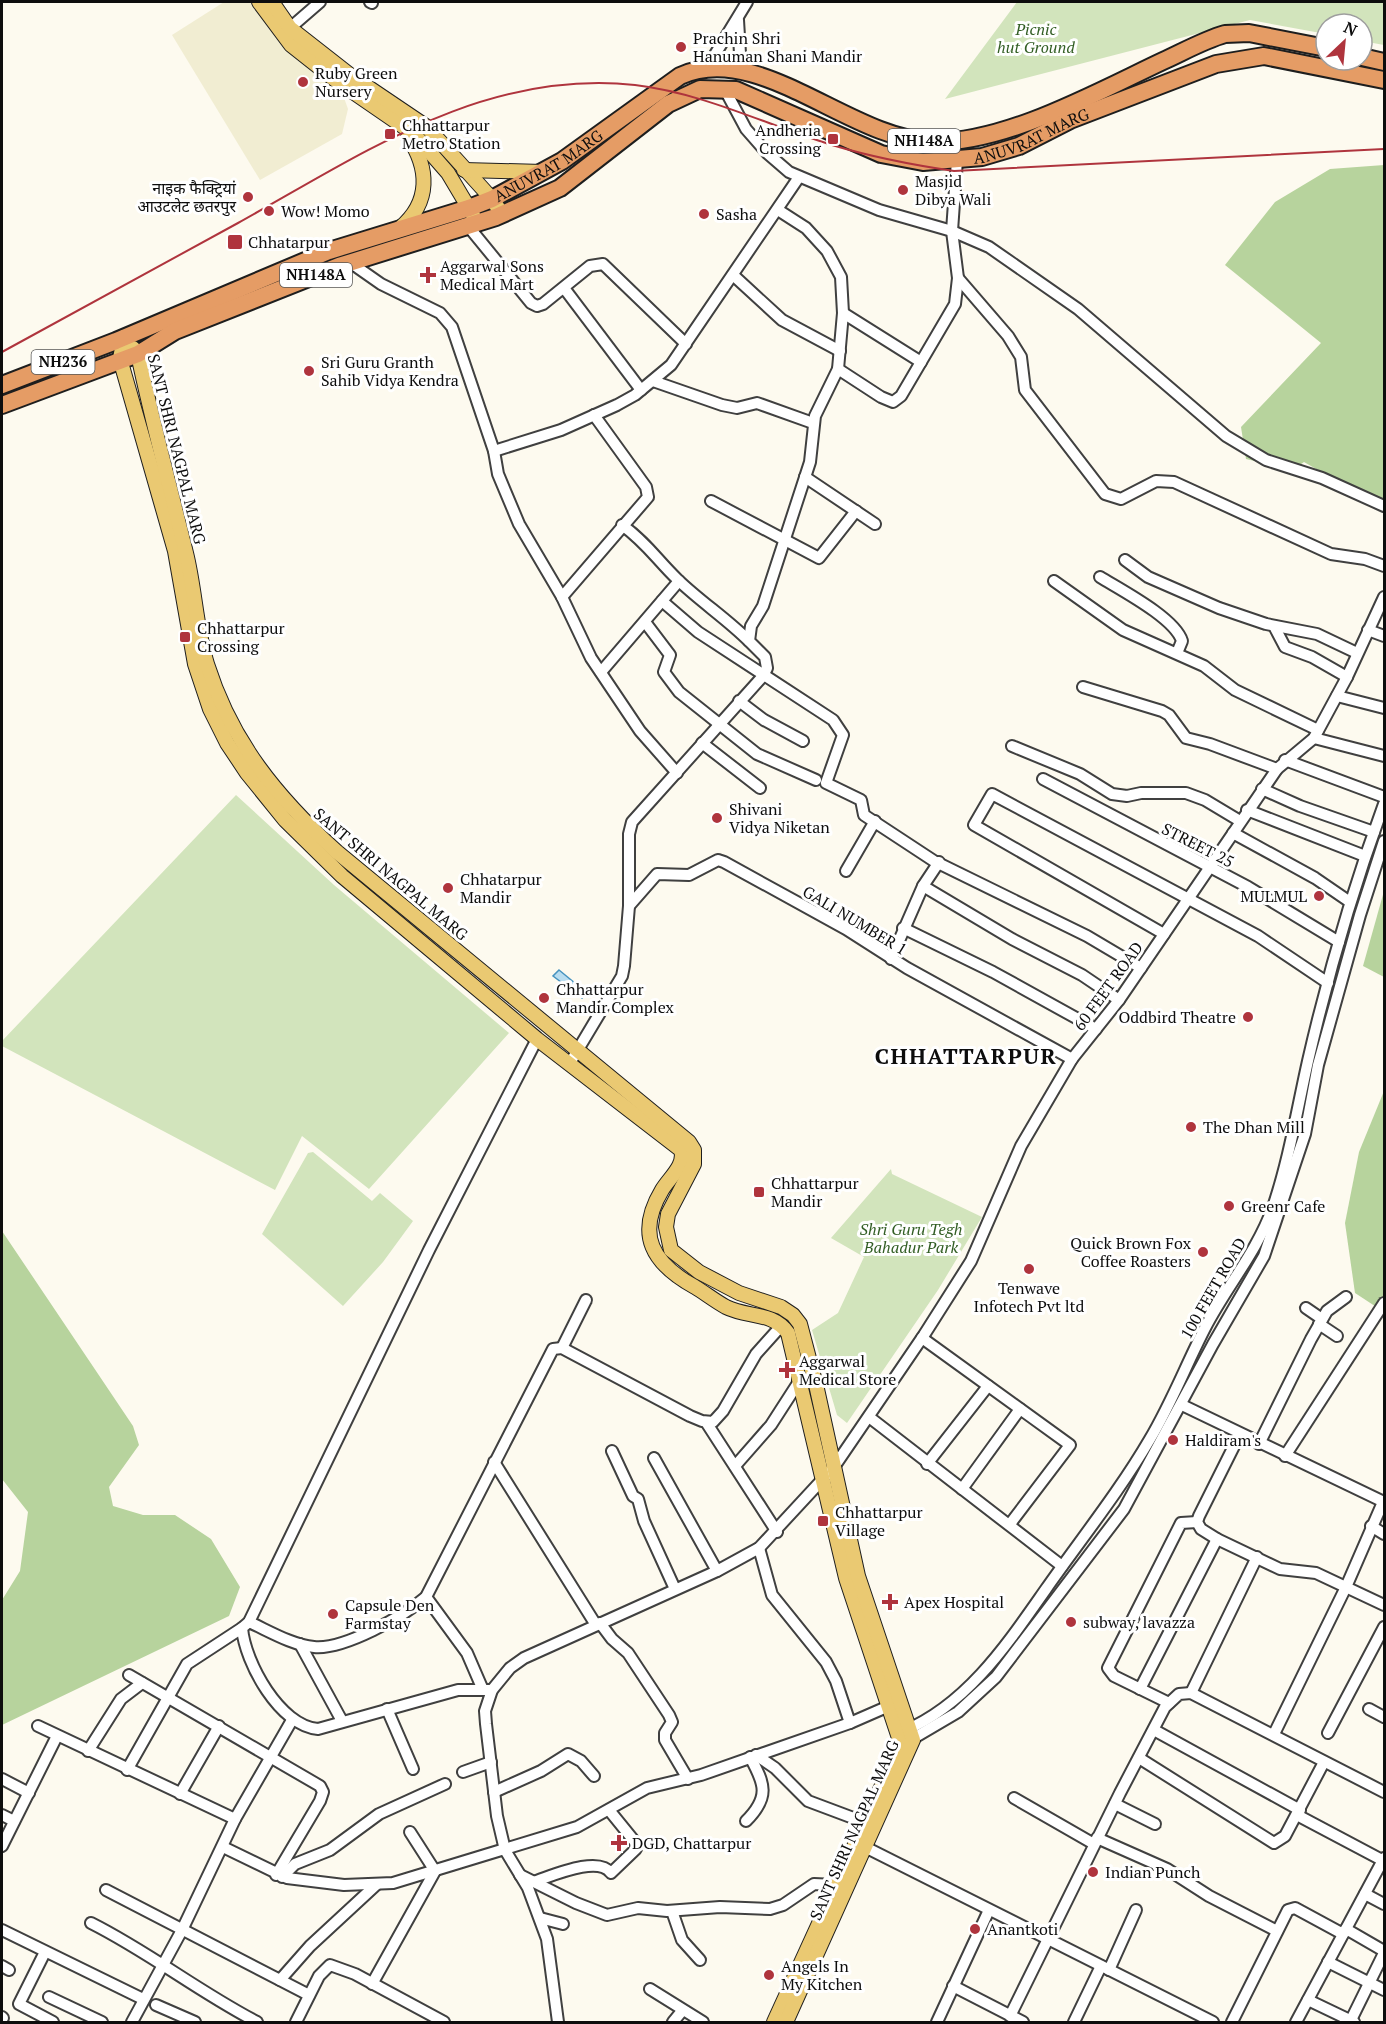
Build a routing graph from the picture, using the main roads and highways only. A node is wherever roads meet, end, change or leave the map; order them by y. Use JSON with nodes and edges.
{"nodes":[{"id":1,"x":259,"y":2,"type":"edge"},
{"id":2,"x":272,"y":2,"type":"edge"},
{"id":3,"x":1314,"y":46,"type":"edge"},
{"id":4,"x":1384,"y":80,"type":"edge"},
{"id":5,"x":400,"y":126,"type":"junction"},
{"id":6,"x":465,"y":170,"type":"junction"},
{"id":7,"x":545,"y":172,"type":"junction"},
{"id":8,"x":492,"y":199,"type":"junction"},
{"id":9,"x":502,"y":214,"type":"junction"},
{"id":10,"x":471,"y":219,"type":"junction"},
{"id":11,"x":400,"y":228,"type":"junction"},
{"id":12,"x":124,"y":337,"type":"junction"},
{"id":13,"x":138,"y":354,"type":"junction"},
{"id":14,"x":120,"y":359,"type":"junction"},
{"id":15,"x":2,"y":385,"type":"edge"},
{"id":16,"x":2,"y":405,"type":"edge"},
{"id":17,"x":382,"y":899,"type":"junction"},
{"id":18,"x":573,"y":1057,"type":"junction"},
{"id":19,"x":905,"y":1736,"type":"junction"},
{"id":20,"x":774,"y":2022,"type":"edge"},
{"id":21,"x":786,"y":2022,"type":"edge"}],
"edges":[{"from":1,"to":5,"type":"main road"},
{"from":2,"to":6,"type":"main road"},
{"from":3,"to":7,"type":"highway","name":"ANUVRAT MARG","number":"NH148A"},
{"from":4,"to":9,"type":"highway","name":"ANUVRAT MARG","number":"NH148A"},
{"from":5,"to":10,"type":"main road"},
{"from":5,"to":11,"type":"main road"},
{"from":6,"to":7,"type":"main road"},
{"from":6,"to":8,"type":"main road"},
{"from":7,"to":8,"type":"highway","name":"ANUVRAT MARG","number":"NH148A"},
{"from":8,"to":9,"type":"main road"},
{"from":8,"to":10,"type":"highway","name":"ANUVRAT MARG","number":"NH148A"},
{"from":9,"to":10,"type":"highway","number":"NH148A"},
{"from":10,"to":11,"type":"highway","number":"NH148A"},
{"from":10,"to":13,"type":"highway","number":"NH148A"},
{"from":11,"to":12,"type":"highway","number":"NH148A"},
{"from":12,"to":13,"type":"main road","name":"SANT SHRI NAGPAL MARG"},
{"from":12,"to":14,"type":"main road","name":"SANT SHRI NAGPAL MARG"},
{"from":12,"to":15,"type":"highway","number":"NH236"},
{"from":13,"to":14,"type":"highway","number":"NH148A"},
{"from":13,"to":17,"type":"main road","name":"SANT SHRI NAGPAL MARG"},
{"from":14,"to":16,"type":"highway","number":"NH148A"},
{"from":14,"to":17,"type":"main road","name":"SANT SHRI NAGPAL MARG"},
{"from":17,"to":18,"type":"main road","name":"SANT SHRI NAGPAL MARG"},
{"from":17,"to":18,"type":"main road","name":"SANT SHRI NAGPAL MARG"},
{"from":18,"to":19,"type":"main road","name":"SANT SHRI NAGPAL MARG"},
{"from":18,"to":19,"type":"main road","name":"SANT SHRI NAGPAL MARG"},
{"from":19,"to":20,"type":"main road","name":"SANT SHRI NAGPAL MARG"},
{"from":19,"to":21,"type":"main road","name":"SANT SHRI NAGPAL MARG"}]}
